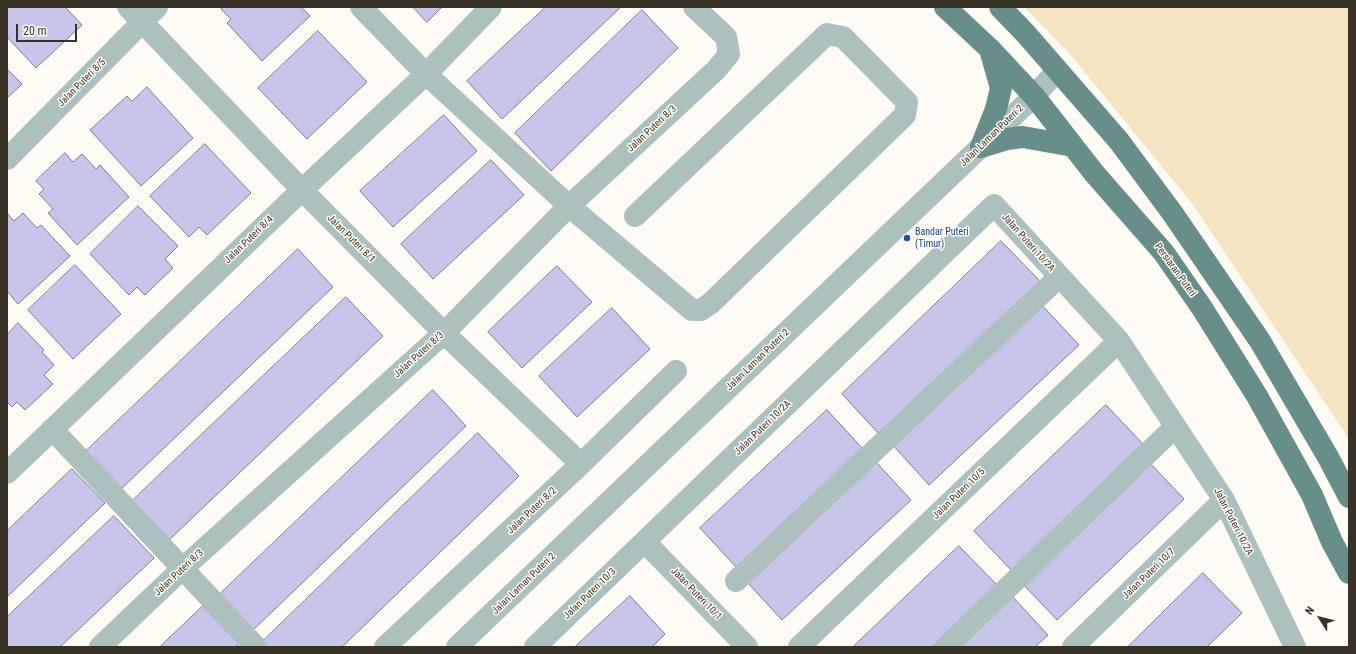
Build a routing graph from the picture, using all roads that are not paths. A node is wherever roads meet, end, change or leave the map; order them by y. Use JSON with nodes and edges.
{"nodes":[{"id":1,"x":157,"y":7,"type":"edge"},
{"id":2,"x":362,"y":7,"type":"edge"},
{"id":3,"x":491,"y":7,"type":"edge"},
{"id":4,"x":694,"y":7,"type":"edge"},
{"id":5,"x":945,"y":7,"type":"edge"},
{"id":6,"x":1000,"y":7,"type":"edge"},
{"id":7,"x":135,"y":14,"type":"edge"},
{"id":8,"x":990,"y":49,"type":"junction"},
{"id":9,"x":1057,"y":71,"type":"junction"},
{"id":10,"x":426,"y":74,"type":"junction"},
{"id":11,"x":1034,"y":96,"type":"junction"},
{"id":12,"x":1073,"y":146,"type":"junction"},
{"id":13,"x":981,"y":147,"type":"junction"},
{"id":14,"x":7,"y":159,"type":"edge"},
{"id":15,"x":302,"y":190,"type":"junction"},
{"id":16,"x":569,"y":206,"type":"junction"},
{"id":17,"x":635,"y":216,"type":"dead end"},
{"id":18,"x":1059,"y":277,"type":"junction"},
{"id":19,"x":444,"y":333,"type":"junction"},
{"id":20,"x":1119,"y":341,"type":"junction"},
{"id":21,"x":676,"y":371,"type":"dead end"},
{"id":22,"x":1175,"y":427,"type":"junction"},
{"id":23,"x":52,"y":429,"type":"junction"},
{"id":24,"x":581,"y":464,"type":"junction"},
{"id":25,"x":7,"y":472,"type":"edge"},
{"id":26,"x":1349,"y":497,"type":"edge"},
{"id":27,"x":1224,"y":500,"type":"junction"},
{"id":28,"x":646,"y":542,"type":"junction"},
{"id":29,"x":182,"y":569,"type":"junction"},
{"id":30,"x":1349,"y":573,"type":"edge"},
{"id":31,"x":736,"y":581,"type":"dead end"},
{"id":32,"x":100,"y":647,"type":"edge"},
{"id":33,"x":256,"y":647,"type":"edge"},
{"id":34,"x":385,"y":647,"type":"edge"},
{"id":35,"x":457,"y":647,"type":"edge"},
{"id":36,"x":535,"y":647,"type":"edge"},
{"id":37,"x":747,"y":647,"type":"edge"},
{"id":38,"x":798,"y":647,"type":"edge"},
{"id":39,"x":946,"y":647,"type":"edge"},
{"id":40,"x":1073,"y":647,"type":"edge"},
{"id":41,"x":1295,"y":647,"type":"edge"}],
"edges":[{"from":1,"to":7,"type":"street","name":"Jalan Puteri 8/5"},
{"from":2,"to":10,"type":"street"},
{"from":3,"to":10,"type":"street","name":"Jalan Puteri 8/4"},
{"from":4,"to":16,"type":"street","name":"Jalan Puteri 8/3"},
{"from":5,"to":8,"type":"main road","name":"Persiaran Puteri"},
{"from":6,"to":9,"type":"main road"},
{"from":7,"to":14,"type":"street","name":"Jalan Puteri 8/5"},
{"from":7,"to":15,"type":"street","name":"Jalan Puteri 8/1"},
{"from":8,"to":11,"type":"main road","name":"Persiaran Puteri"},
{"from":8,"to":13,"type":"main road"},
{"from":9,"to":11,"type":"street","name":"Jalan Laman Puteri 2"},
{"from":9,"to":26,"type":"main road"},
{"from":10,"to":15,"type":"street","name":"Jalan Puteri 8/4"},
{"from":10,"to":16,"type":"street"},
{"from":11,"to":12,"type":"main road","name":"Persiaran Puteri"},
{"from":11,"to":13,"type":"street","name":"Jalan Laman Puteri 2"},
{"from":12,"to":13,"type":"main road"},
{"from":12,"to":30,"type":"main road","name":"Persiaran Puteri"},
{"from":13,"to":35,"type":"street","name":"Jalan Laman Puteri 2"},
{"from":15,"to":19,"type":"street","name":"Jalan Puteri 8/1"},
{"from":15,"to":23,"type":"street","name":"Jalan Puteri 8/4"},
{"from":16,"to":17,"type":"street"},
{"from":16,"to":19,"type":"street","name":"Jalan Puteri 8/3"},
{"from":18,"to":20,"type":"street","name":"Jalan Puteri 10/2A"},
{"from":18,"to":28,"type":"street","name":"Jalan Puteri 10/2A"},
{"from":18,"to":31,"type":"street"},
{"from":19,"to":24,"type":"street","name":"Jalan Puteri 8/1"},
{"from":19,"to":29,"type":"street","name":"Jalan Puteri 8/3"},
{"from":20,"to":22,"type":"street","name":"Jalan Puteri 10/2A"},
{"from":20,"to":38,"type":"street","name":"Jalan Puteri 10/5"},
{"from":21,"to":24,"type":"street","name":"Jalan Puteri 8/2"},
{"from":22,"to":27,"type":"street","name":"Jalan Puteri 10/2A"},
{"from":22,"to":39,"type":"street"},
{"from":23,"to":25,"type":"street","name":"Jalan Puteri 8/4"},
{"from":23,"to":29,"type":"street"},
{"from":24,"to":34,"type":"street","name":"Jalan Puteri 8/2"},
{"from":27,"to":40,"type":"street","name":"Jalan Puteri 10/7"},
{"from":27,"to":41,"type":"street","name":"Jalan Puteri 10/2A"},
{"from":28,"to":36,"type":"street","name":"Jalan Puteri 10/3"},
{"from":28,"to":37,"type":"street","name":"Jalan Puteri 10/1"},
{"from":29,"to":32,"type":"street","name":"Jalan Puteri 8/3"},
{"from":29,"to":33,"type":"street"}]}
